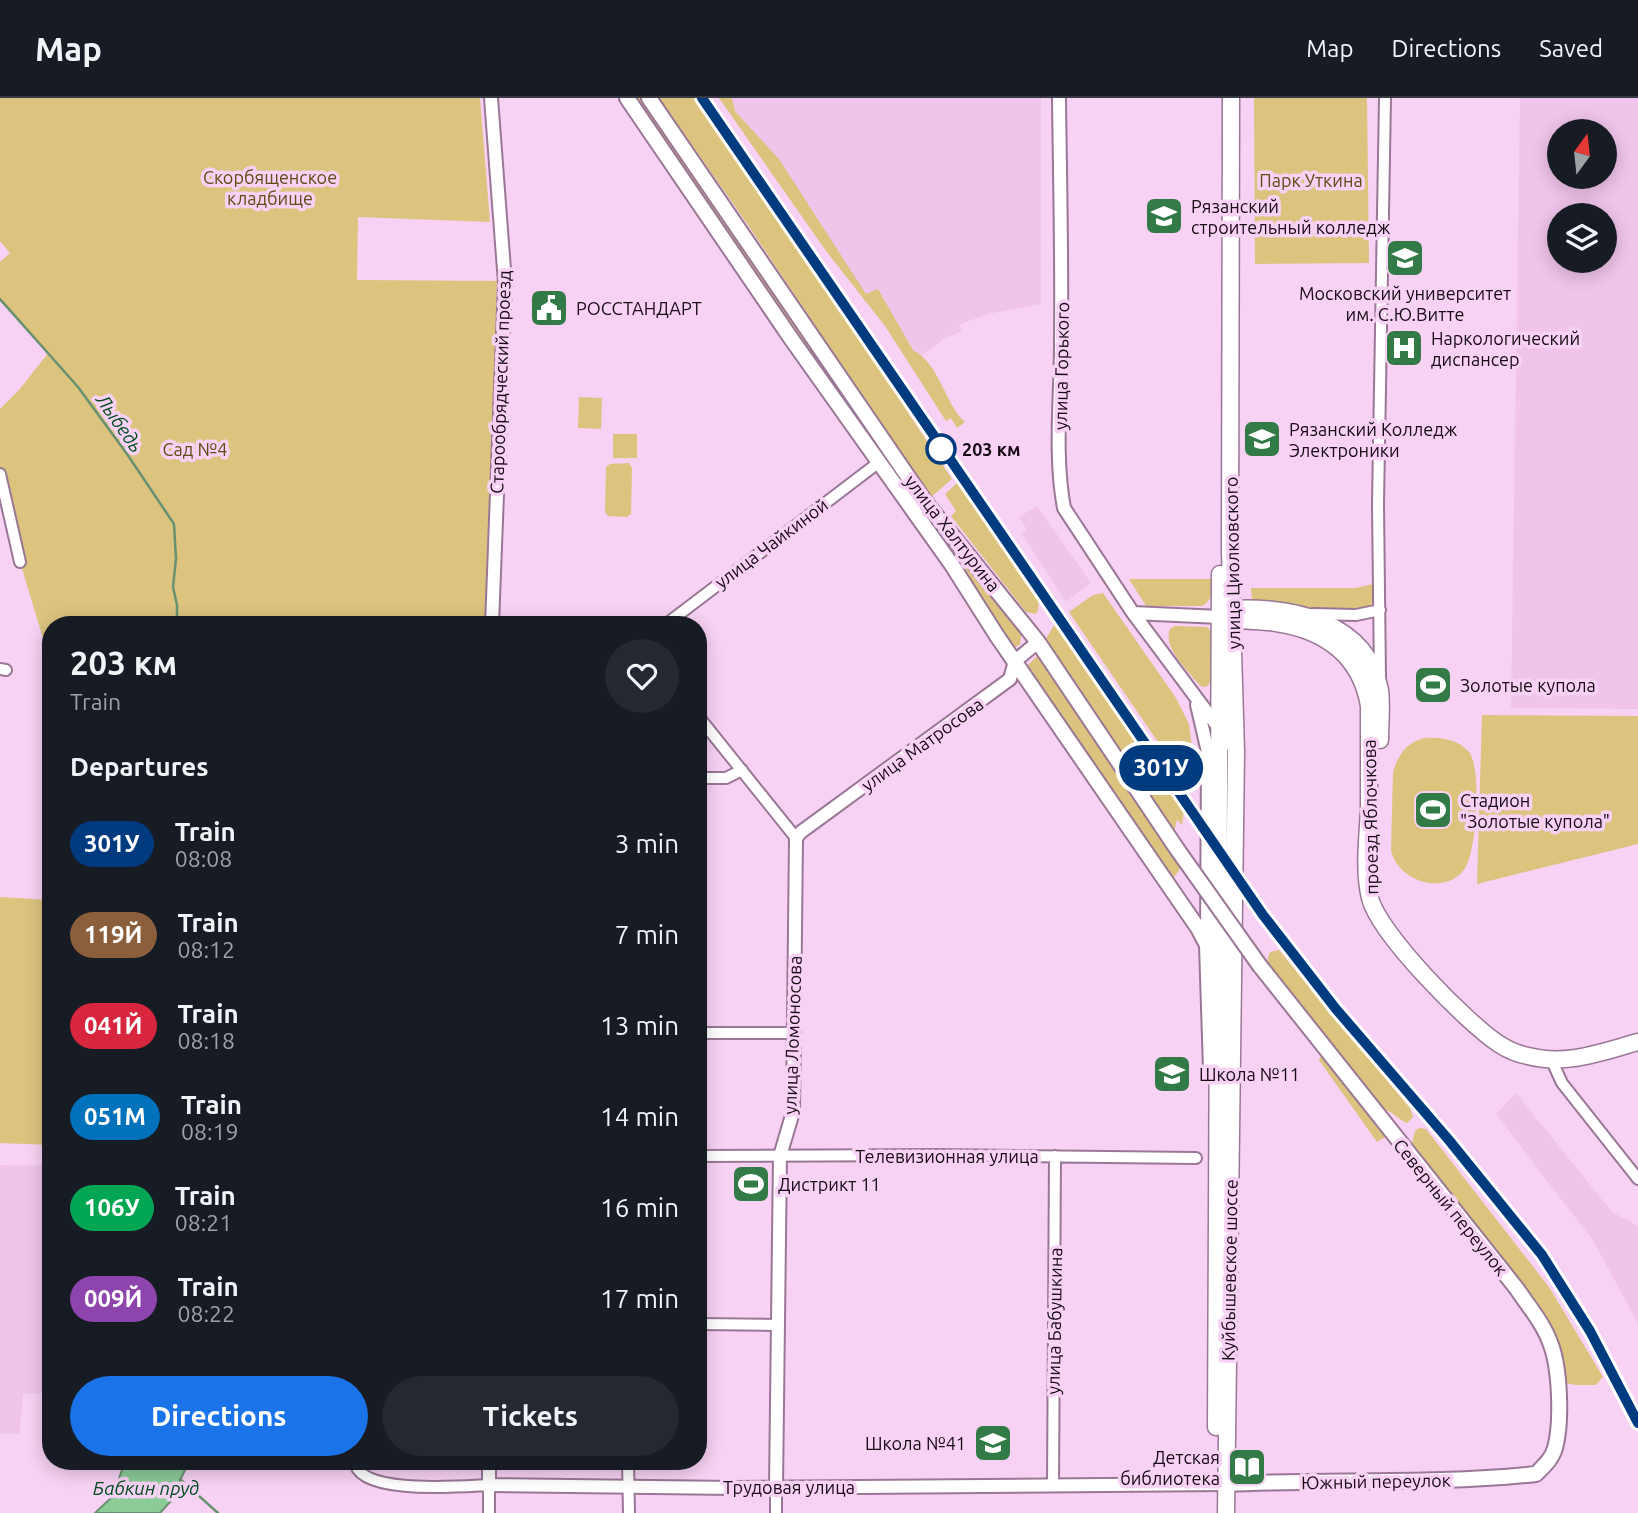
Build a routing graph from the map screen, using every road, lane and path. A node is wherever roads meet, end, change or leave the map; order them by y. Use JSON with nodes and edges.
{"nodes":[{"id":1,"x":491,"y":98,"type":"edge"},
{"id":2,"x":627,"y":98,"type":"edge"},
{"id":3,"x":649,"y":98,"type":"edge"},
{"id":4,"x":1059,"y":98,"type":"edge"},
{"id":5,"x":1221,"y":98,"type":"edge"},
{"id":6,"x":1231,"y":98,"type":"edge"},
{"id":7,"x":1385,"y":98,"type":"edge"},
{"id":8,"x":878,"y":463,"type":"junction"},
{"id":9,"x":0,"y":474,"type":"edge"},
{"id":10,"x":20,"y":562,"type":"dead end"},
{"id":11,"x":1380,"y":610,"type":"junction"},
{"id":12,"x":1133,"y":614,"type":"junction"},
{"id":13,"x":1301,"y":614,"type":"junction"},
{"id":14,"x":1228,"y":615,"type":"junction"},
{"id":15,"x":492,"y":616,"type":"edge"},
{"id":16,"x":677,"y":616,"type":"edge"},
{"id":17,"x":1038,"y":642,"type":"junction"},
{"id":18,"x":1016,"y":661,"type":"junction"},
{"id":19,"x":1380,"y":691,"type":"junction"},
{"id":20,"x":1195,"y":698,"type":"junction"},
{"id":21,"x":707,"y":727,"type":"edge"},
{"id":22,"x":1220,"y":731,"type":"junction"},
{"id":23,"x":1236,"y":751,"type":"junction"},
{"id":24,"x":742,"y":770,"type":"junction"},
{"id":25,"x":707,"y":778,"type":"edge"},
{"id":26,"x":796,"y":838,"type":"junction"},
{"id":27,"x":1207,"y":945,"type":"junction"},
{"id":28,"x":1260,"y":966,"type":"joint"},
{"id":29,"x":1224,"y":1028,"type":"junction"},
{"id":30,"x":707,"y":1033,"type":"edge"},
{"id":31,"x":794,"y":1033,"type":"junction"},
{"id":32,"x":1638,"y":1042,"type":"edge"},
{"id":33,"x":1551,"y":1059,"type":"junction"},
{"id":34,"x":1216,"y":1145,"type":"junction"},
{"id":35,"x":707,"y":1156,"type":"edge"},
{"id":36,"x":780,"y":1156,"type":"junction"},
{"id":37,"x":1055,"y":1156,"type":"junction"},
{"id":38,"x":1196,"y":1158,"type":"dead end"},
{"id":39,"x":1638,"y":1179,"type":"edge"},
{"id":40,"x":707,"y":1324,"type":"edge"},
{"id":41,"x":778,"y":1325,"type":"junction"},
{"id":42,"x":358,"y":1470,"type":"edge"},
{"id":43,"x":489,"y":1470,"type":"edge"},
{"id":44,"x":628,"y":1470,"type":"edge"},
{"id":45,"x":1536,"y":1475,"type":"joint"},
{"id":46,"x":1221,"y":1484,"type":"junction"},
{"id":47,"x":489,"y":1485,"type":"junction"},
{"id":48,"x":629,"y":1486,"type":"junction"},
{"id":49,"x":1053,"y":1486,"type":"junction"},
{"id":50,"x":776,"y":1487,"type":"junction"},
{"id":51,"x":489,"y":1513,"type":"edge"},
{"id":52,"x":629,"y":1513,"type":"edge"},
{"id":53,"x":776,"y":1513,"type":"edge"},
{"id":54,"x":1216,"y":1513,"type":"edge"},
{"id":55,"x":1226,"y":1513,"type":"edge"}],
"edges":[{"from":1,"to":15,"type":"street","name":"Старообрядческий проезд"},
{"from":2,"to":8,"type":"main road","name":"улица Халтурина"},
{"from":3,"to":17,"type":"main road","name":"улица Халтурина"},
{"from":4,"to":12,"type":"street","name":"улица Горького"},
{"from":5,"to":14,"type":"main road","name":"улица Циолковского"},
{"from":6,"to":14,"type":"main road","name":"улица Циолковского"},
{"from":7,"to":11,"type":"street","name":"проезд Яблочкова"},
{"from":8,"to":16,"type":"street","name":"улица Чайкиной"},
{"from":8,"to":18,"type":"main road","name":"улица Халтурина"},
{"from":9,"to":10,"type":"street"},
{"from":11,"to":13,"type":"street","name":"проезд Яблочкова"},
{"from":11,"to":19,"type":"street","name":"проезд Яблочкова"},
{"from":12,"to":14,"type":"street"},
{"from":12,"to":20,"type":"street","name":"улица Горького"},
{"from":13,"to":14,"type":"main road","name":"проезд Яблочкова"},
{"from":13,"to":19,"type":"main road","name":"проезд Яблочкова"},
{"from":14,"to":22,"type":"main road","name":"улица Циолковского"},
{"from":14,"to":23,"type":"main road","name":"улица Циолковского"},
{"from":14,"to":33,"type":"main road","name":"проезд Яблочкова"},
{"from":17,"to":18,"type":"street","name":"улица Матросова"},
{"from":17,"to":28,"type":"main road","name":"улица Халтурина","bridge":true},
{"from":18,"to":26,"type":"street","name":"улица Матросова"},
{"from":18,"to":27,"type":"main road","name":"улица Халтурина"},
{"from":19,"to":33,"type":"main road","name":"проезд Яблочкова"},
{"from":20,"to":22,"type":"street","name":"улица Горького"},
{"from":20,"to":27,"type":"street","name":"Куйбышевское шоссе"},
{"from":21,"to":24,"type":"street"},
{"from":22,"to":23,"type":"street","name":"улица Горького"},
{"from":22,"to":29,"type":"main road","name":"улица Циолковского"},
{"from":23,"to":29,"type":"main road","name":"улица Циолковского"},
{"from":24,"to":25,"type":"street"},
{"from":24,"to":26,"type":"street"},
{"from":26,"to":31,"type":"street","name":"улица Ломоносова"},
{"from":27,"to":34,"type":"main road","name":"Куйбышевское шоссе"},
{"from":28,"to":45,"type":"main road","name":"Северный переулок"},
{"from":29,"to":34,"type":"main road","name":"Куйбышевское шоссе"},
{"from":29,"to":46,"type":"main road","name":"Куйбышевское шоссе"},
{"from":30,"to":31,"type":"street"},
{"from":31,"to":36,"type":"street","name":"улица Ломоносова"},
{"from":32,"to":33,"type":"main road","name":"проезд Яблочкова"},
{"from":33,"to":39,"type":"street"},
{"from":34,"to":46,"type":"main road","name":"Куйбышевское шоссе"},
{"from":35,"to":36,"type":"street","name":"Телевизионная улица"},
{"from":36,"to":37,"type":"street","name":"Телевизионная улица"},
{"from":36,"to":41,"type":"street","name":"улица Ломоносова"},
{"from":37,"to":38,"type":"street","name":"Телевизионная улица"},
{"from":37,"to":49,"type":"street","name":"улица Бабушкина"},
{"from":40,"to":41,"type":"street"},
{"from":41,"to":50,"type":"street","name":"улица Ломоносова"},
{"from":42,"to":47,"type":"street","name":"Трудовая улица"},
{"from":43,"to":47,"type":"street"},
{"from":44,"to":48,"type":"street"},
{"from":45,"to":46,"type":"main road","name":"Южный переулок"},
{"from":46,"to":49,"type":"street","name":"Трудовая улица"},
{"from":46,"to":54,"type":"main road","name":"Куйбышевское шоссе"},
{"from":46,"to":55,"type":"main road","name":"Куйбышевское шоссе"},
{"from":47,"to":48,"type":"street","name":"Трудовая улица"},
{"from":47,"to":51,"type":"street"},
{"from":48,"to":50,"type":"street","name":"Трудовая улица"},
{"from":48,"to":52,"type":"street"},
{"from":49,"to":50,"type":"street","name":"Трудовая улица"},
{"from":50,"to":53,"type":"street","name":"улица Ломоносова"}]}
